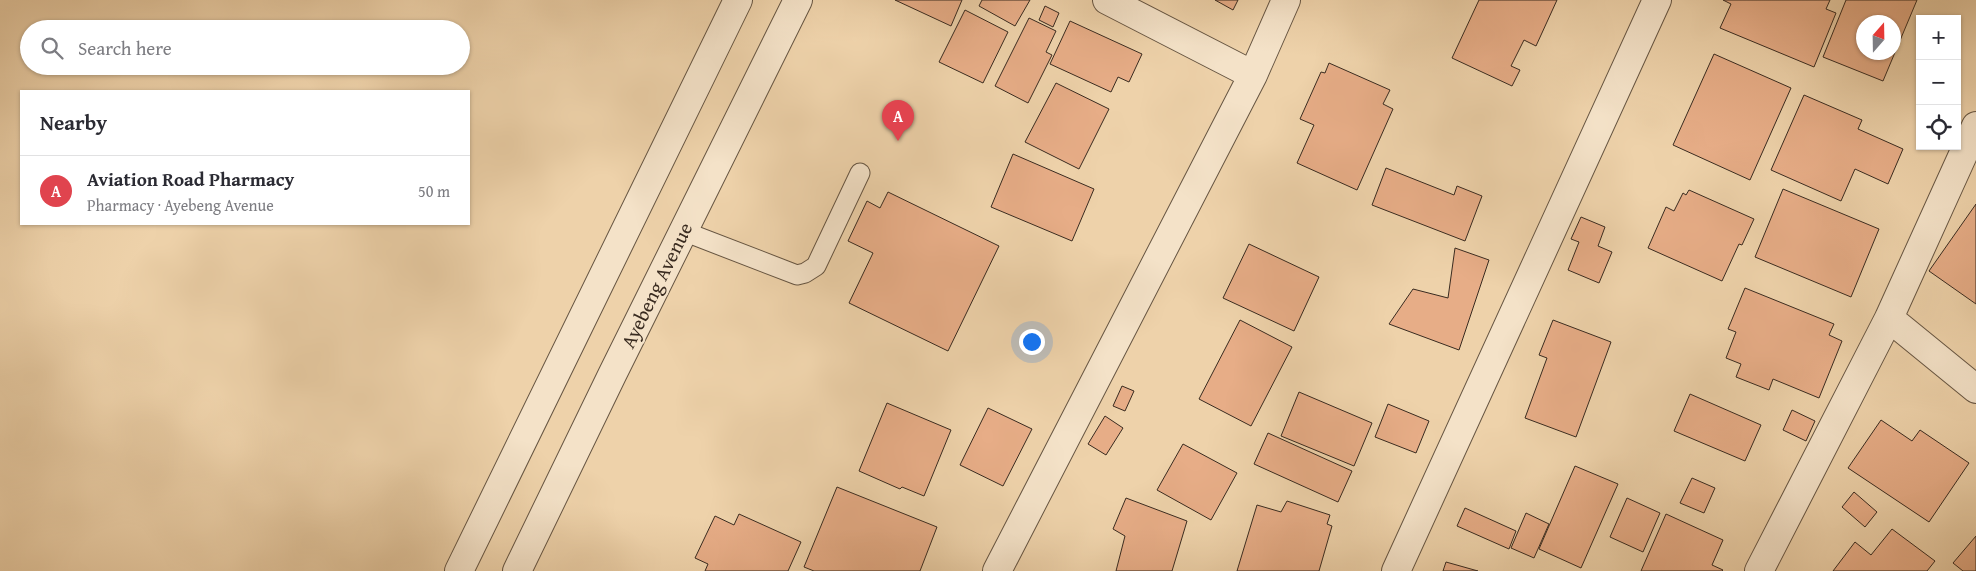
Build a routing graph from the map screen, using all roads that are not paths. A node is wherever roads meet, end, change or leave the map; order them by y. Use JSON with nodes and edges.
{"nodes":[{"id":1,"x":738,"y":0,"type":"edge"},
{"id":2,"x":798,"y":0,"type":"edge"},
{"id":3,"x":1107,"y":0,"type":"edge"},
{"id":4,"x":1286,"y":0,"type":"edge"},
{"id":5,"x":1657,"y":0,"type":"edge"},
{"id":6,"x":1253,"y":75,"type":"junction"},
{"id":7,"x":1976,"y":126,"type":"edge"},
{"id":8,"x":860,"y":173,"type":"dead end"},
{"id":9,"x":683,"y":231,"type":"junction"},
{"id":10,"x":1889,"y":318,"type":"junction"},
{"id":11,"x":1976,"y":389,"type":"edge"},
{"id":12,"x":459,"y":571,"type":"edge"},
{"id":13,"x":517,"y":571,"type":"edge"},
{"id":14,"x":997,"y":571,"type":"edge"},
{"id":15,"x":1396,"y":571,"type":"edge"},
{"id":16,"x":1759,"y":571,"type":"edge"}],
"edges":[{"from":1,"to":12,"type":"street"},
{"from":2,"to":9,"type":"street","name":"Ayebeng Avenue"},
{"from":3,"to":6,"type":"street"},
{"from":4,"to":6,"type":"street"},
{"from":5,"to":15,"type":"street"},
{"from":6,"to":14,"type":"street"},
{"from":7,"to":10,"type":"street"},
{"from":8,"to":9,"type":"lane"},
{"from":9,"to":13,"type":"street","name":"Ayebeng Avenue"},
{"from":10,"to":11,"type":"street"},
{"from":10,"to":16,"type":"street"}]}
